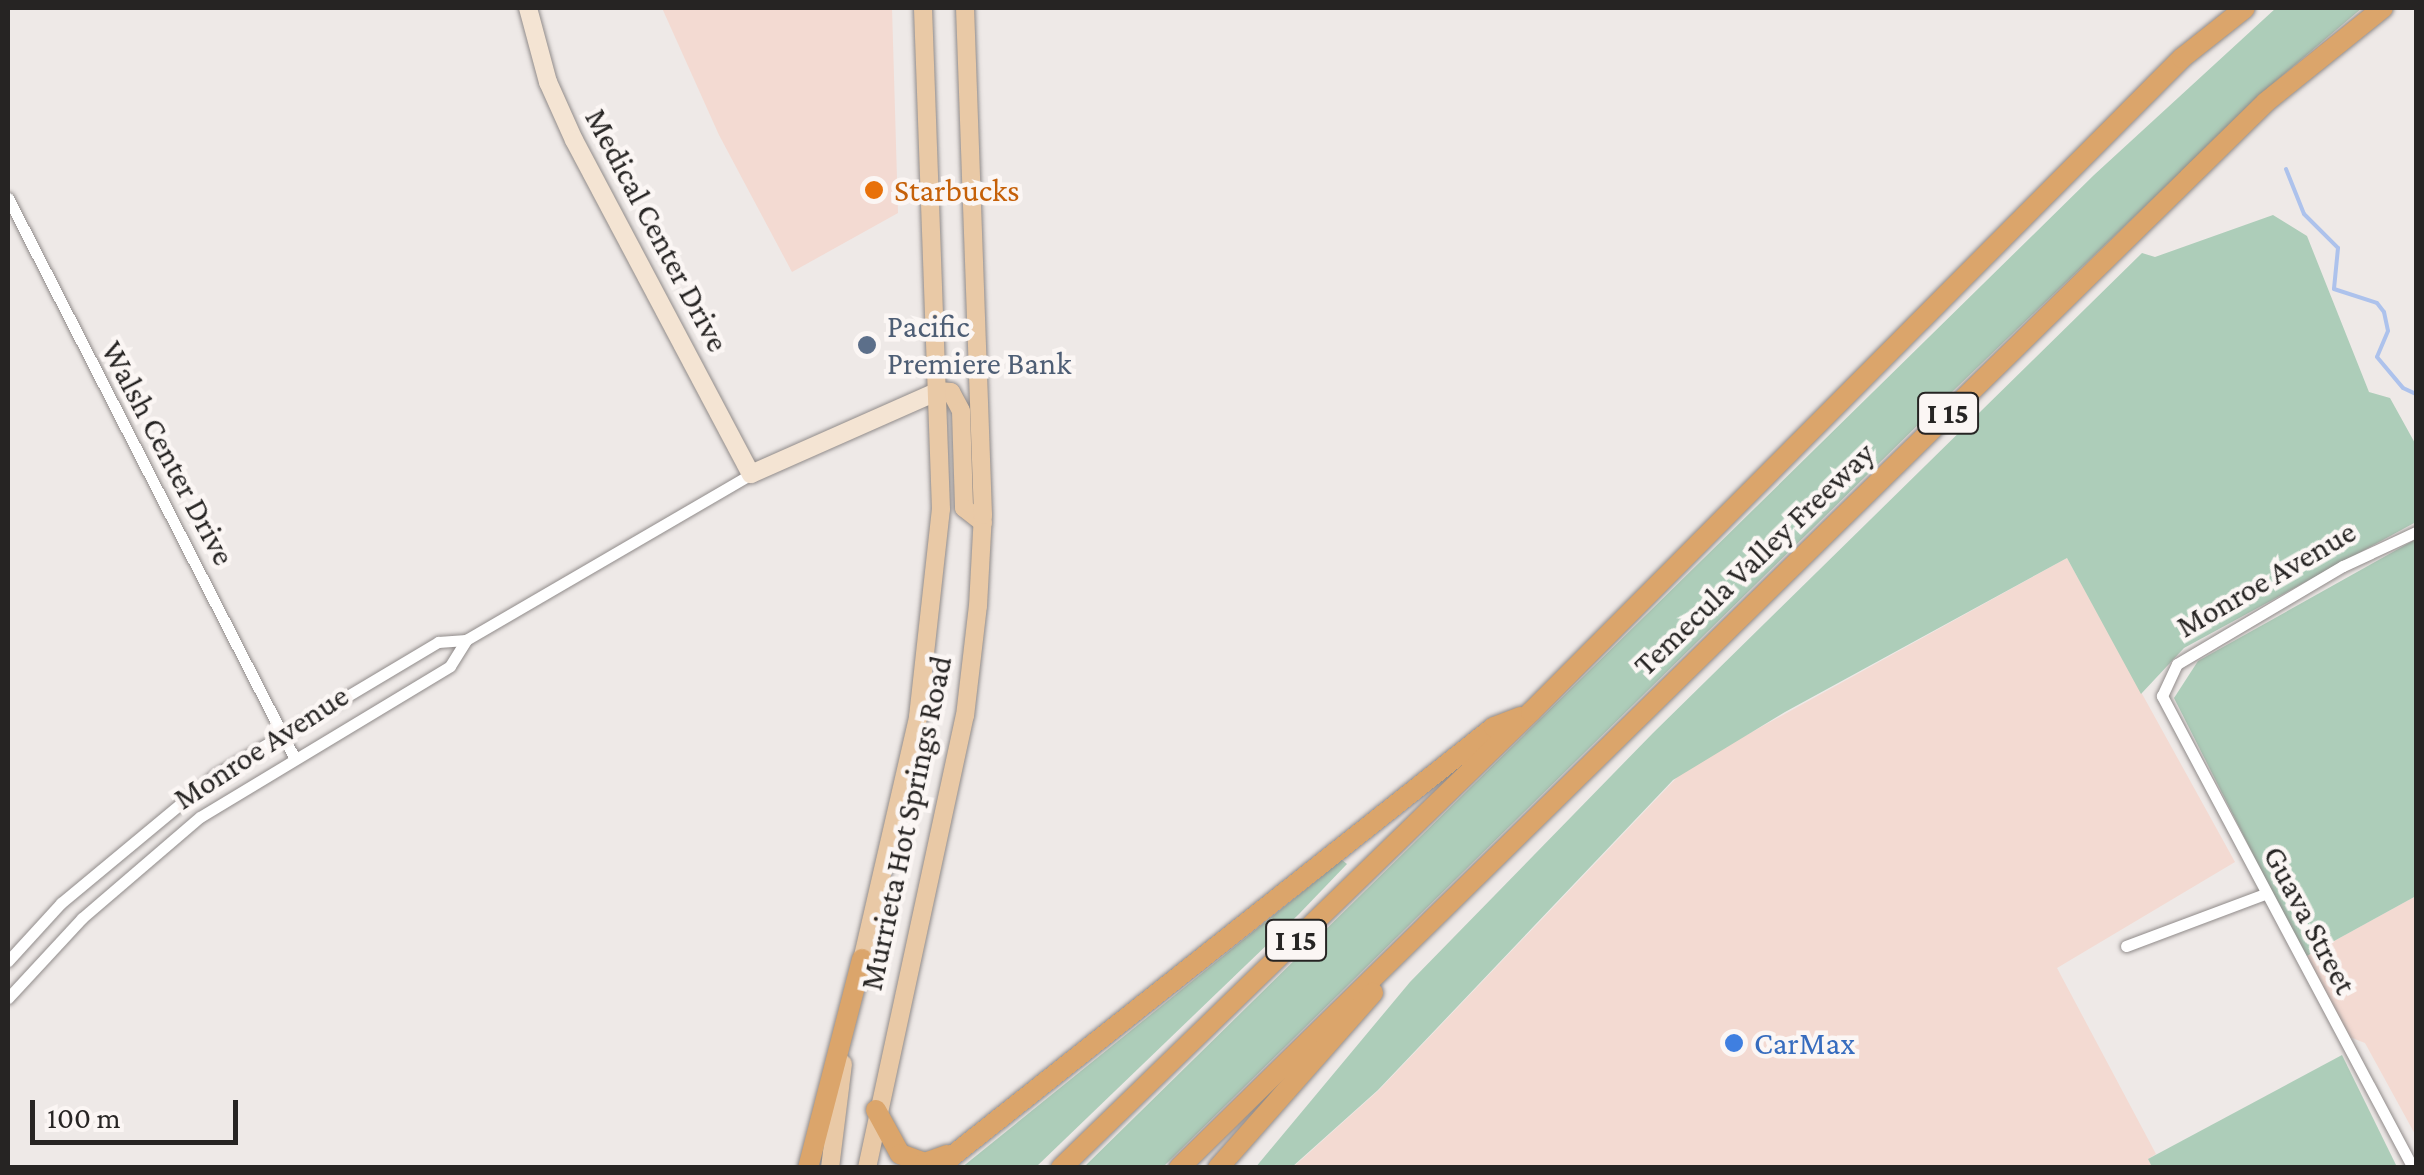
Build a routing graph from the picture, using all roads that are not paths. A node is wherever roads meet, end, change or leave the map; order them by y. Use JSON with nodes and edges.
{"nodes":[{"id":1,"x":528,"y":8,"type":"edge"},
{"id":2,"x":923,"y":8,"type":"edge"},
{"id":3,"x":965,"y":8,"type":"edge"},
{"id":4,"x":2245,"y":8,"type":"edge"},
{"id":5,"x":2383,"y":8,"type":"edge"},
{"id":6,"x":8,"y":198,"type":"edge"},
{"id":7,"x":938,"y":392,"type":"junction"},
{"id":8,"x":751,"y":474,"type":"junction"},
{"id":9,"x":983,"y":522,"type":"junction"},
{"id":10,"x":2416,"y":532,"type":"edge"},
{"id":11,"x":466,"y":640,"type":"junction"},
{"id":12,"x":2162,"y":696,"type":"joint"},
{"id":13,"x":1531,"y":712,"type":"junction"},
{"id":14,"x":283,"y":732,"type":"junction"},
{"id":15,"x":295,"y":759,"type":"junction"},
{"id":16,"x":1521,"y":828,"type":"junction"},
{"id":17,"x":2264,"y":894,"type":"junction"},
{"id":18,"x":2126,"y":946,"type":"dead end"},
{"id":19,"x":862,"y":959,"type":"junction"},
{"id":20,"x":8,"y":961,"type":"edge"},
{"id":21,"x":8,"y":998,"type":"edge"},
{"id":22,"x":876,"y":1110,"type":"junction"},
{"id":23,"x":980,"y":1139,"type":"junction"},
{"id":24,"x":808,"y":1168,"type":"edge"},
{"id":25,"x":830,"y":1168,"type":"edge"},
{"id":26,"x":867,"y":1168,"type":"edge"},
{"id":27,"x":937,"y":1168,"type":"edge"},
{"id":28,"x":1061,"y":1168,"type":"edge"},
{"id":29,"x":1179,"y":1168,"type":"edge"},
{"id":30,"x":1218,"y":1168,"type":"edge"},
{"id":31,"x":2413,"y":1168,"type":"edge"}],
"edges":[{"from":1,"to":8,"type":"street","name":"Medical Center Drive"},
{"from":2,"to":7,"type":"main road","name":"Murrieta Hot Springs Road"},
{"from":3,"to":9,"type":"main road","name":"Murrieta Hot Springs Road"},
{"from":4,"to":13,"type":"highway","name":"Temecula Valley Freeway","number":"I 15"},
{"from":5,"to":16,"type":"highway","name":"Temecula Valley Freeway","number":"I 15"},
{"from":6,"to":14,"type":"street","name":"Walsh Center Drive"},
{"from":7,"to":8,"type":"street","name":"Monroe Avenue"},
{"from":7,"to":9,"type":"main road"},
{"from":7,"to":19,"type":"main road","name":"Murrieta Hot Springs Road"},
{"from":8,"to":11,"type":"street","name":"Monroe Avenue"},
{"from":9,"to":22,"type":"main road","name":"Murrieta Hot Springs Road"},
{"from":10,"to":12,"type":"street","name":"Monroe Avenue"},
{"from":11,"to":14,"type":"street","name":"Monroe Avenue"},
{"from":11,"to":15,"type":"street","name":"Monroe Avenue"},
{"from":12,"to":17,"type":"street","name":"Guava Street"},
{"from":13,"to":23,"type":"highway"},
{"from":13,"to":28,"type":"highway","name":"Temecula Valley Freeway","number":"I 15"},
{"from":14,"to":15,"type":"street","name":"Walsh Center Drive"},
{"from":14,"to":20,"type":"street","name":"Monroe Avenue"},
{"from":15,"to":21,"type":"street","name":"Monroe Avenue"},
{"from":16,"to":29,"type":"highway","name":"Temecula Valley Freeway","number":"I 15"},
{"from":16,"to":30,"type":"highway"},
{"from":17,"to":18,"type":"street"},
{"from":17,"to":31,"type":"street","name":"Guava Street"},
{"from":19,"to":24,"type":"highway"},
{"from":19,"to":25,"type":"main road","name":"Murrieta Hot Springs Road"},
{"from":22,"to":23,"type":"highway"},
{"from":22,"to":26,"type":"main road","name":"Murrieta Hot Springs Road"},
{"from":23,"to":27,"type":"highway"}]}
